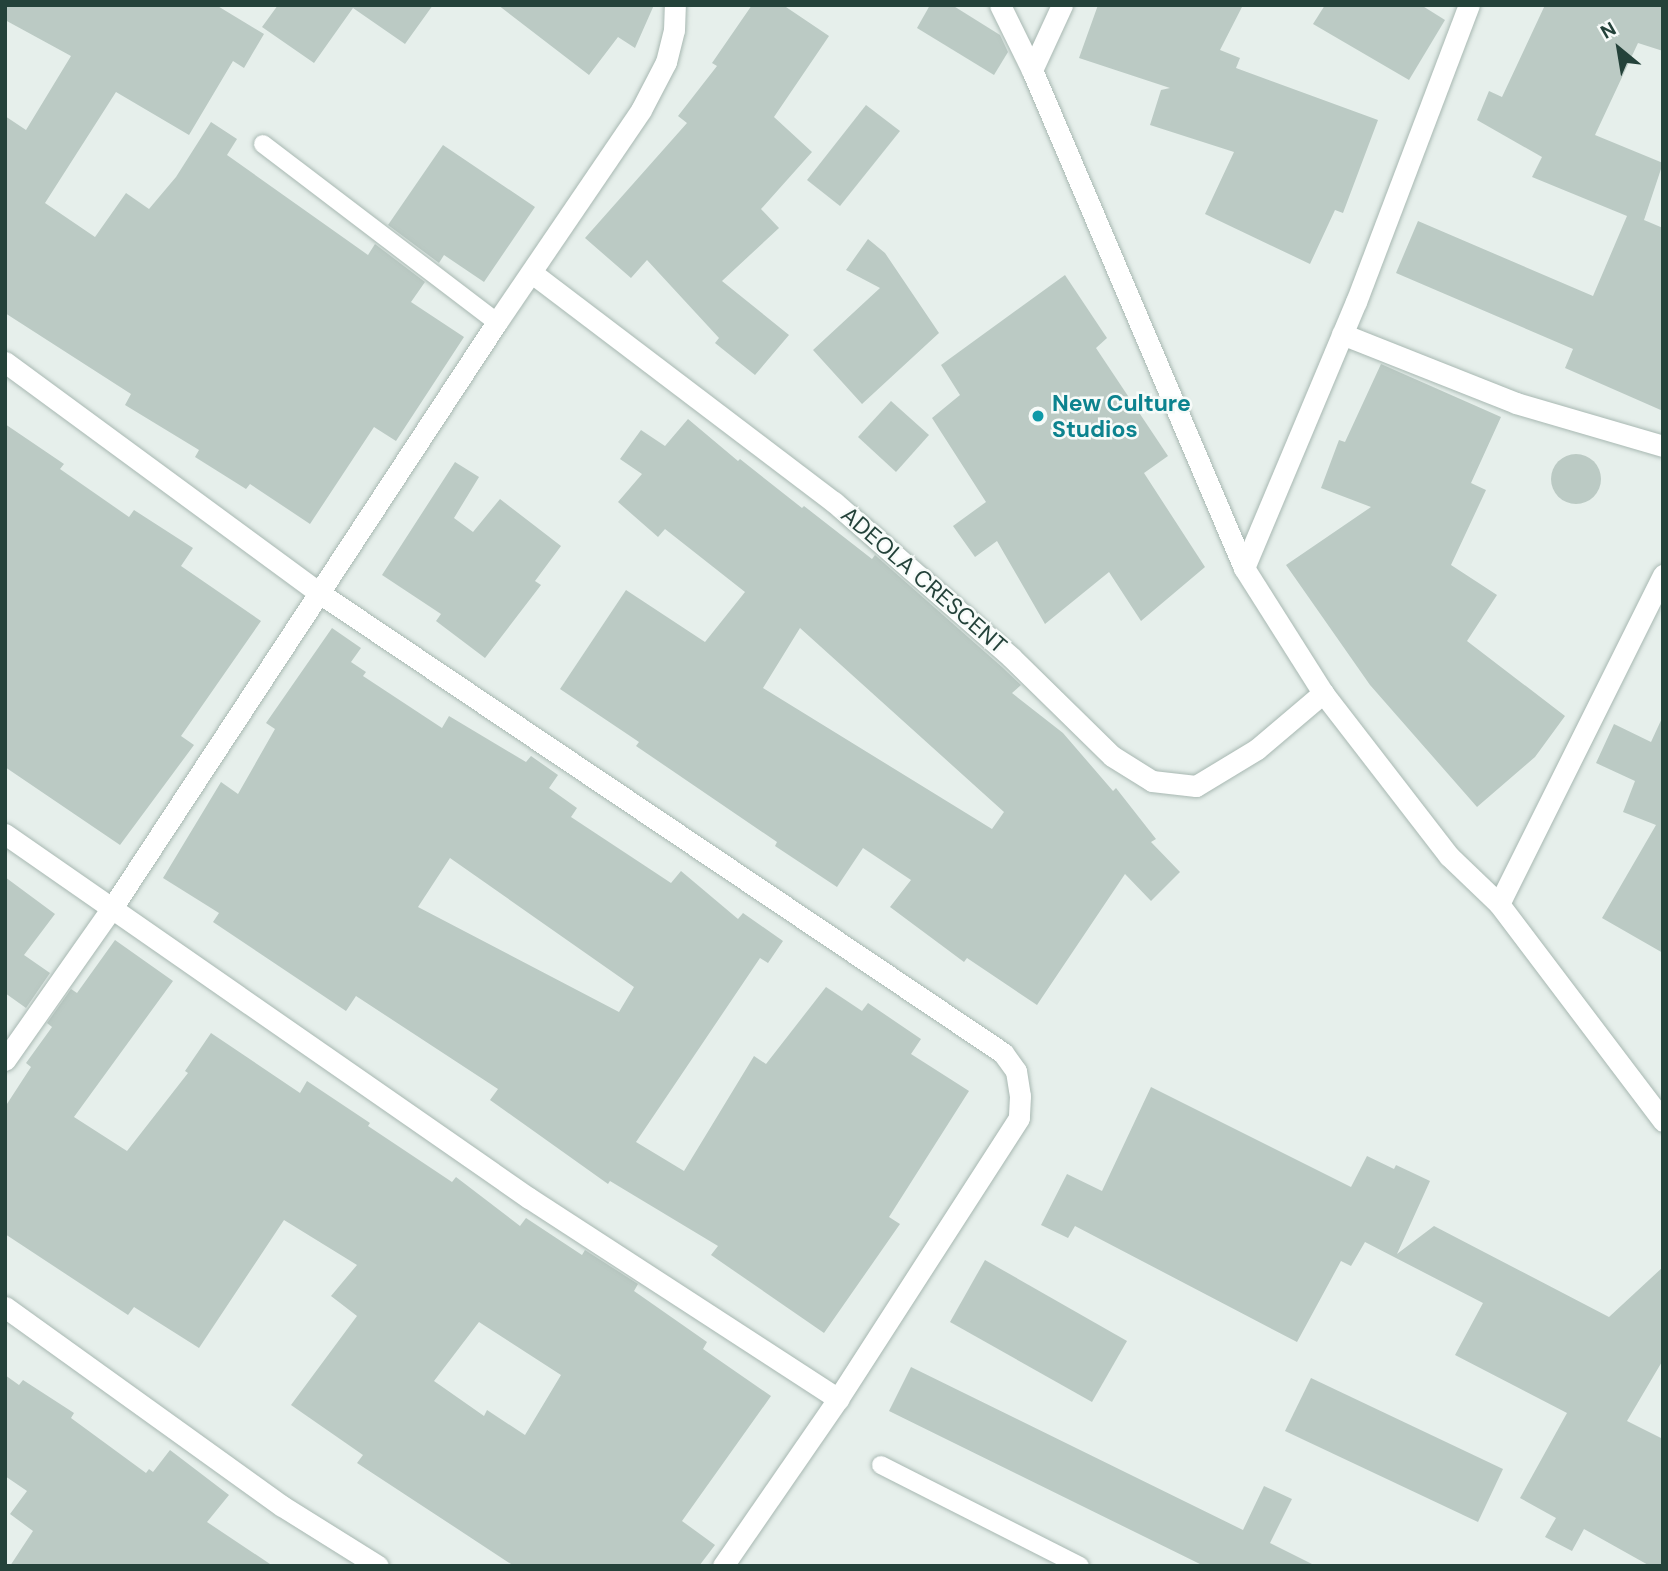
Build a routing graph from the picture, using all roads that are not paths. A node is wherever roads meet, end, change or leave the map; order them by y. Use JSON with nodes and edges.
{"nodes":[{"id":1,"x":675,"y":5,"type":"edge"},
{"id":2,"x":1000,"y":5,"type":"edge"},
{"id":3,"x":1062,"y":5,"type":"edge"},
{"id":4,"x":1469,"y":5,"type":"edge"},
{"id":5,"x":1032,"y":70,"type":"junction"},
{"id":6,"x":263,"y":144,"type":"dead end"},
{"id":7,"x":532,"y":273,"type":"junction"},
{"id":8,"x":497,"y":322,"type":"junction"},
{"id":9,"x":1342,"y":334,"type":"junction"},
{"id":10,"x":5,"y":362,"type":"edge"},
{"id":11,"x":1663,"y":446,"type":"edge"},
{"id":12,"x":1244,"y":568,"type":"junction"},
{"id":13,"x":1663,"y":575,"type":"edge"},
{"id":14,"x":318,"y":592,"type":"junction"},
{"id":15,"x":1320,"y":697,"type":"junction"},
{"id":16,"x":5,"y":834,"type":"edge"},
{"id":17,"x":1499,"y":904,"type":"junction"},
{"id":18,"x":113,"y":908,"type":"junction"},
{"id":19,"x":5,"y":1060,"type":"edge"},
{"id":20,"x":1663,"y":1121,"type":"edge"},
{"id":21,"x":5,"y":1307,"type":"edge"},
{"id":22,"x":838,"y":1399,"type":"junction"},
{"id":23,"x":881,"y":1465,"type":"dead end"},
{"id":24,"x":1074,"y":1564,"type":"edge"},
{"id":25,"x":377,"y":1566,"type":"edge"},
{"id":26,"x":723,"y":1566,"type":"edge"}],
"edges":[{"from":1,"to":7,"type":"street"},
{"from":2,"to":5,"type":"street"},
{"from":3,"to":5,"type":"street"},
{"from":4,"to":9,"type":"street"},
{"from":5,"to":12,"type":"street"},
{"from":6,"to":8,"type":"lane"},
{"from":7,"to":8,"type":"street"},
{"from":7,"to":15,"type":"street","name":"ADEOLA CRESCENT"},
{"from":8,"to":14,"type":"street"},
{"from":9,"to":11,"type":"street"},
{"from":9,"to":12,"type":"street"},
{"from":10,"to":14,"type":"street"},
{"from":12,"to":15,"type":"street"},
{"from":13,"to":17,"type":"street"},
{"from":14,"to":18,"type":"street"},
{"from":14,"to":22,"type":"street"},
{"from":15,"to":17,"type":"street"},
{"from":16,"to":18,"type":"street"},
{"from":17,"to":20,"type":"street"},
{"from":18,"to":19,"type":"street"},
{"from":18,"to":22,"type":"street"},
{"from":21,"to":25,"type":"street"},
{"from":22,"to":26,"type":"street"},
{"from":23,"to":24,"type":"lane"}]}
